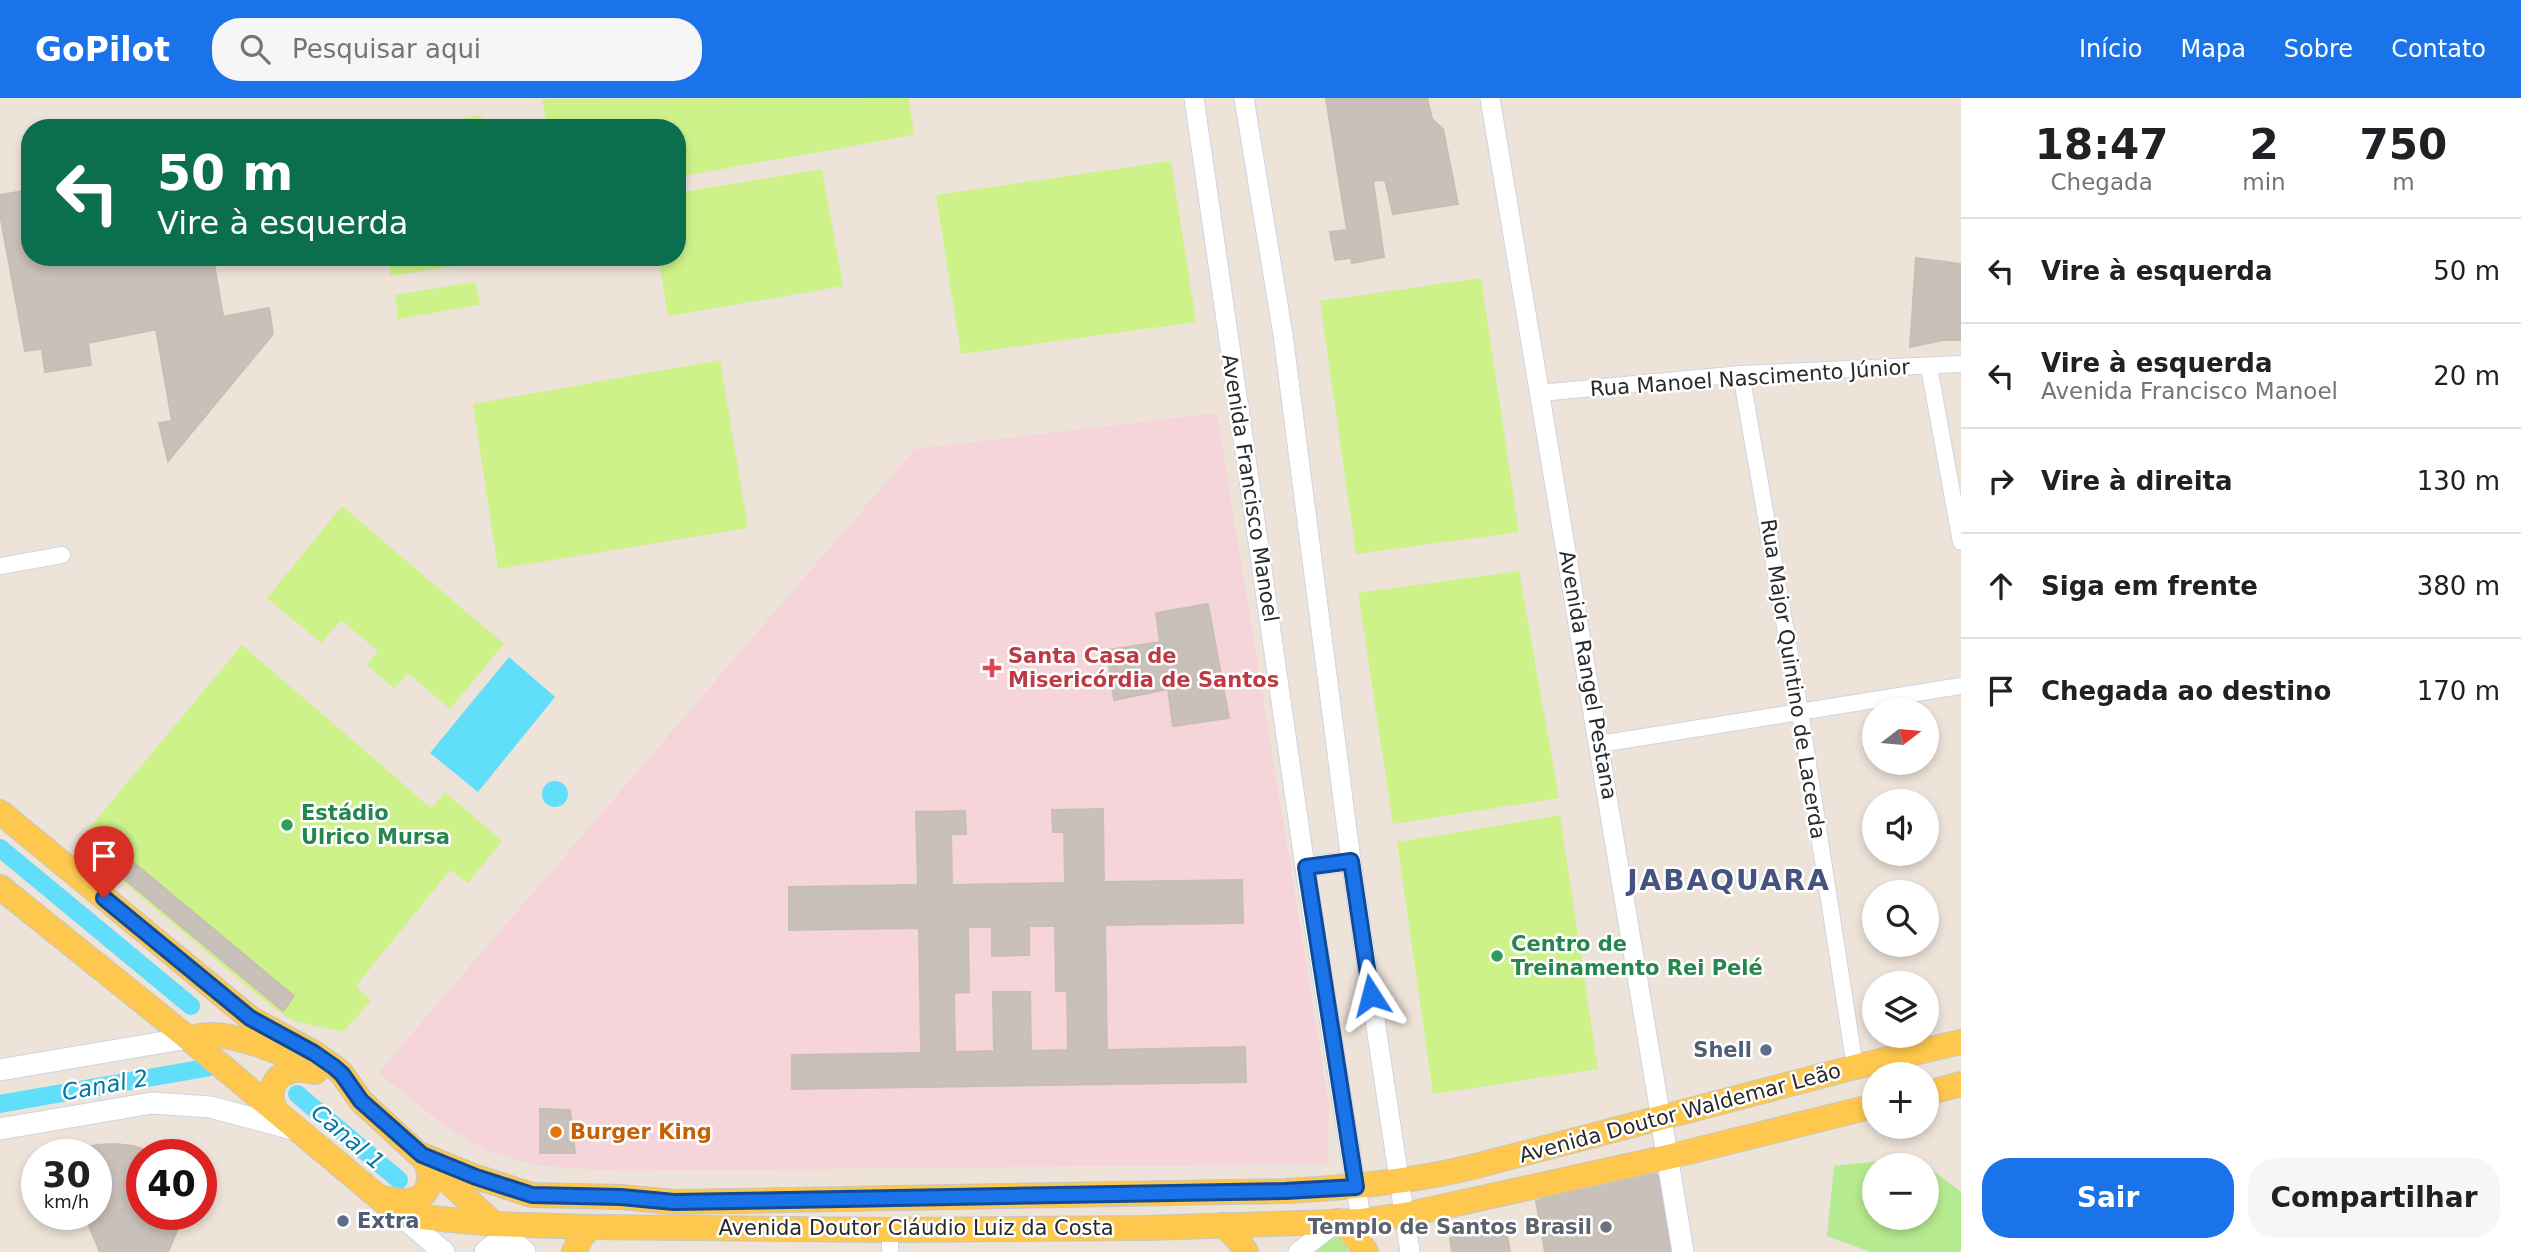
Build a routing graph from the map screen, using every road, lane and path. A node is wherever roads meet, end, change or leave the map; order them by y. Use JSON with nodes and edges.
{"nodes":[{"id":1,"x":1194,"y":98,"type":"edge"},
{"id":2,"x":1244,"y":98,"type":"edge"},
{"id":3,"x":1490,"y":98,"type":"edge"},
{"id":4,"x":1961,"y":364,"type":"edge"},
{"id":5,"x":1929,"y":367,"type":"junction"},
{"id":6,"x":1741,"y":374,"type":"junction"},
{"id":7,"x":1540,"y":393,"type":"junction"},
{"id":8,"x":1961,"y":542,"type":"edge"},
{"id":9,"x":62,"y":555,"type":"dead end"},
{"id":10,"x":0,"y":566,"type":"edge"},
{"id":11,"x":1961,"y":685,"type":"edge"},
{"id":12,"x":1800,"y":712,"type":"junction"},
{"id":13,"x":1600,"y":744,"type":"junction"},
{"id":14,"x":0,"y":812,"type":"edge"},
{"id":15,"x":1349,"y":862,"type":"junction"},
{"id":16,"x":1310,"y":867,"type":"junction"},
{"id":17,"x":0,"y":887,"type":"edge"},
{"id":18,"x":188,"y":1038,"type":"junction"},
{"id":19,"x":1961,"y":1042,"type":"edge"},
{"id":20,"x":1855,"y":1067,"type":"junction"},
{"id":21,"x":0,"y":1070,"type":"edge"},
{"id":22,"x":319,"y":1073,"type":"junction"},
{"id":23,"x":1961,"y":1084,"type":"edge"},
{"id":24,"x":1939,"y":1090,"type":"edge"},
{"id":25,"x":361,"y":1101,"type":"junction"},
{"id":26,"x":1862,"y":1109,"type":"edge"},
{"id":27,"x":275,"y":1110,"type":"junction"},
{"id":28,"x":1661,"y":1119,"type":"junction"},
{"id":29,"x":0,"y":1129,"type":"edge"},
{"id":30,"x":301,"y":1132,"type":"junction"},
{"id":31,"x":424,"y":1157,"type":"junction"},
{"id":32,"x":1668,"y":1157,"type":"junction"},
{"id":33,"x":1407,"y":1182,"type":"junction"},
{"id":34,"x":378,"y":1197,"type":"junction"},
{"id":35,"x":1354,"y":1209,"type":"junction"},
{"id":36,"x":1405,"y":1215,"type":"junction"},
{"id":37,"x":400,"y":1216,"type":"junction"},
{"id":38,"x":494,"y":1224,"type":"junction"},
{"id":39,"x":1223,"y":1225,"type":"junction"},
{"id":40,"x":591,"y":1227,"type":"junction"},
{"id":41,"x":890,"y":1241,"type":"edge"},
{"id":42,"x":519,"y":1247,"type":"edge"},
{"id":43,"x":444,"y":1252,"type":"edge"},
{"id":44,"x":485,"y":1252,"type":"edge"},
{"id":45,"x":574,"y":1252,"type":"edge"},
{"id":46,"x":1246,"y":1252,"type":"edge"},
{"id":47,"x":1298,"y":1252,"type":"edge"},
{"id":48,"x":1366,"y":1252,"type":"edge"},
{"id":49,"x":1410,"y":1252,"type":"edge"},
{"id":50,"x":1683,"y":1252,"type":"edge"}],
"edges":[{"from":1,"to":16,"type":"street","name":"Avenida Francisco Manoel"},
{"from":2,"to":15,"type":"street"},
{"from":3,"to":7,"type":"street","name":"Avenida Rangel Pestana"},
{"from":4,"to":5,"type":"street","name":"Rua Manoel Nascimento Júnior"},
{"from":5,"to":6,"type":"street","name":"Rua Manoel Nascimento Júnior"},
{"from":5,"to":8,"type":"street"},
{"from":6,"to":7,"type":"street","name":"Rua Manoel Nascimento Júnior"},
{"from":6,"to":12,"type":"street","name":"Rua Major Quintino de Lacerda"},
{"from":7,"to":13,"type":"street","name":"Avenida Rangel Pestana"},
{"from":9,"to":10,"type":"street"},
{"from":11,"to":12,"type":"street"},
{"from":12,"to":13,"type":"street"},
{"from":12,"to":20,"type":"street","name":"Rua Major Quintino de Lacerda"},
{"from":13,"to":28,"type":"street","name":"Avenida Rangel Pestana"},
{"from":14,"to":25,"type":"main road"},
{"from":15,"to":16,"type":"street"},
{"from":15,"to":33,"type":"street"},
{"from":16,"to":35,"type":"street","name":"Avenida Francisco Manoel"},
{"from":17,"to":18,"type":"main road"},
{"from":18,"to":21,"type":"main road"},
{"from":18,"to":22,"type":"main road"},
{"from":18,"to":27,"type":"main road"},
{"from":19,"to":20,"type":"main road","name":"Avenida Doutor Waldemar Leão"},
{"from":20,"to":28,"type":"main road","name":"Avenida Doutor Waldemar Leão"},
{"from":22,"to":25,"type":"main road"},
{"from":22,"to":27,"type":"main road"},
{"from":23,"to":24,"type":"main road"},
{"from":25,"to":31,"type":"main road"},
{"from":26,"to":32,"type":"main road","name":"Avenida Doutor Waldemar Leão"},
{"from":27,"to":30,"type":"main road"},
{"from":28,"to":32,"type":"main road","name":"Avenida Rangel Pestana"},
{"from":28,"to":33,"type":"main road","name":"Avenida Doutor Waldemar Leão"},
{"from":29,"to":30,"type":"main road"},
{"from":30,"to":34,"type":"main road"},
{"from":31,"to":34,"type":"main road"},
{"from":31,"to":35,"type":"main road","name":"Avenida Doutor Cláudio Luiz da Costa"},
{"from":31,"to":38,"type":"main road"},
{"from":32,"to":36,"type":"main road","name":"Avenida Doutor Waldemar Leão"},
{"from":32,"to":50,"type":"main road","name":"Avenida Rangel Pestana"},
{"from":33,"to":35,"type":"main road","name":"Avenida Doutor Waldemar Leão"},
{"from":33,"to":36,"type":"street"},
{"from":34,"to":37,"type":"main road"},
{"from":35,"to":36,"type":"main road","name":"Avenida Doutor Waldemar Leão"},
{"from":35,"to":39,"type":"main road","name":"Avenida Doutor Cláudio Luiz da Costa"},
{"from":35,"to":47,"type":"street"},
{"from":35,"to":48,"type":"main road"},
{"from":36,"to":49,"type":"street"},
{"from":37,"to":38,"type":"main road","name":"Avenida Doutor Cláudio Luiz da Costa"},
{"from":37,"to":43,"type":"main road"},
{"from":38,"to":40,"type":"main road","name":"Avenida Doutor Cláudio Luiz da Costa"},
{"from":38,"to":42,"type":"main road"},
{"from":39,"to":41,"type":"main road","name":"Avenida Doutor Cláudio Luiz da Costa"},
{"from":39,"to":46,"type":"main road"},
{"from":40,"to":41,"type":"main road","name":"Avenida Doutor Cláudio Luiz da Costa"},
{"from":40,"to":45,"type":"main road"},
{"from":42,"to":44,"type":"main road"}]}
